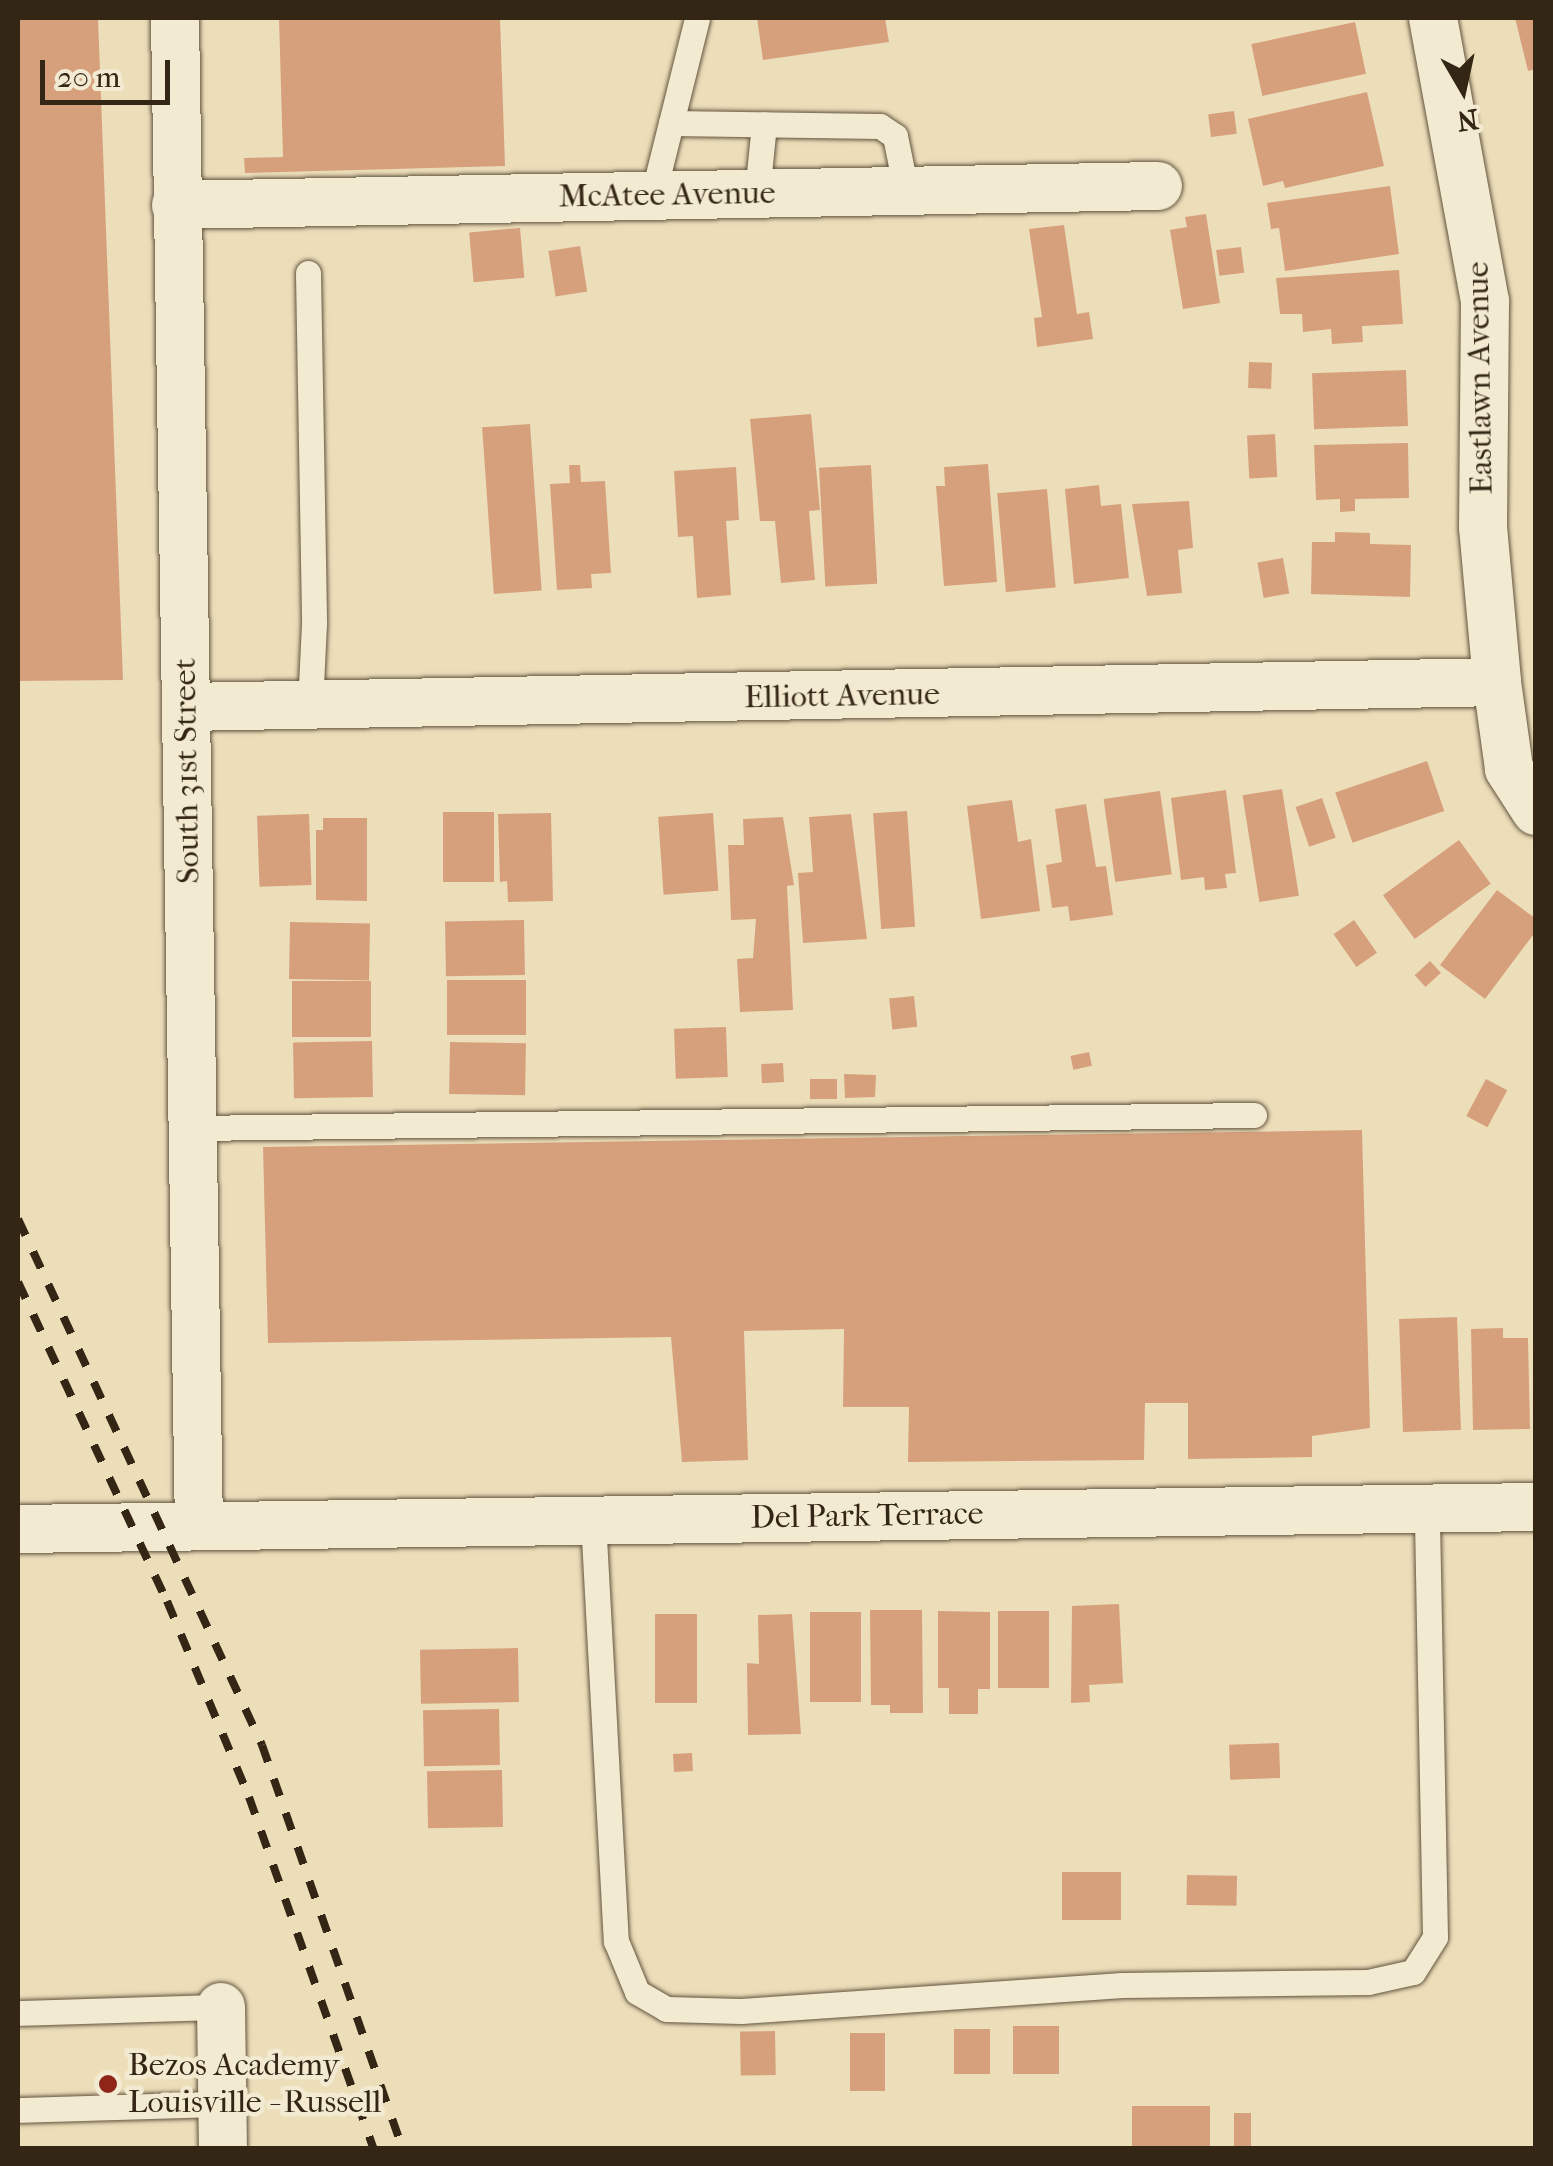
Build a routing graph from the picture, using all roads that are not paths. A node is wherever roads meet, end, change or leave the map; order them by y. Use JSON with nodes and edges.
{"nodes":[{"id":1,"x":175,"y":18,"type":"edge"},
{"id":2,"x":697,"y":18,"type":"edge"},
{"id":3,"x":1433,"y":18,"type":"edge"},
{"id":4,"x":671,"y":123,"type":"junction"},
{"id":5,"x":764,"y":124,"type":"junction"},
{"id":6,"x":1158,"y":186,"type":"dead end"},
{"id":7,"x":906,"y":190,"type":"junction"},
{"id":8,"x":758,"y":193,"type":"junction"},
{"id":9,"x":652,"y":195,"type":"junction"},
{"id":10,"x":176,"y":205,"type":"junction"},
{"id":11,"x":308,"y":272,"type":"dead end"},
{"id":12,"x":1497,"y":682,"type":"junction"},
{"id":13,"x":310,"y":706,"type":"junction"},
{"id":14,"x":186,"y":707,"type":"junction"},
{"id":15,"x":1536,"y":810,"type":"edge"},
{"id":16,"x":1254,"y":1115,"type":"dead end"},
{"id":17,"x":190,"y":1128,"type":"junction"},
{"id":18,"x":1536,"y":1506,"type":"edge"},
{"id":19,"x":1427,"y":1508,"type":"junction"},
{"id":20,"x":593,"y":1519,"type":"junction"},
{"id":21,"x":199,"y":1525,"type":"junction"},
{"id":22,"x":18,"y":1528,"type":"edge"},
{"id":23,"x":220,"y":2007,"type":"joint"},
{"id":24,"x":18,"y":2013,"type":"edge"},
{"id":25,"x":18,"y":2110,"type":"edge"},
{"id":26,"x":223,"y":2126,"type":"edge"}],
"edges":[{"from":1,"to":10,"type":"street","name":"South 31st Street"},
{"from":2,"to":4,"type":"lane"},
{"from":3,"to":12,"type":"street","name":"Eastlawn Avenue"},
{"from":4,"to":5,"type":"lane"},
{"from":4,"to":9,"type":"lane"},
{"from":5,"to":7,"type":"lane"},
{"from":5,"to":8,"type":"lane"},
{"from":6,"to":7,"type":"street","name":"McAtee Avenue"},
{"from":7,"to":8,"type":"street","name":"McAtee Avenue"},
{"from":8,"to":9,"type":"street","name":"McAtee Avenue"},
{"from":9,"to":10,"type":"street","name":"McAtee Avenue"},
{"from":10,"to":14,"type":"street","name":"South 31st Street"},
{"from":11,"to":13,"type":"lane"},
{"from":12,"to":13,"type":"street","name":"Elliott Avenue"},
{"from":12,"to":15,"type":"street","name":"Eastlawn Avenue"},
{"from":13,"to":14,"type":"street","name":"Elliott Avenue"},
{"from":14,"to":17,"type":"street","name":"South 31st Street"},
{"from":16,"to":17,"type":"lane"},
{"from":17,"to":21,"type":"street","name":"South 31st Street"},
{"from":18,"to":19,"type":"street","name":"Del Park Terrace"},
{"from":19,"to":20,"type":"street","name":"Del Park Terrace"},
{"from":19,"to":20,"type":"lane"},
{"from":20,"to":21,"type":"street","name":"Del Park Terrace"},
{"from":21,"to":22,"type":"street","name":"Del Park Terrace"},
{"from":23,"to":24,"type":"lane"},
{"from":23,"to":26,"type":"street"},
{"from":25,"to":26,"type":"lane"}]}
